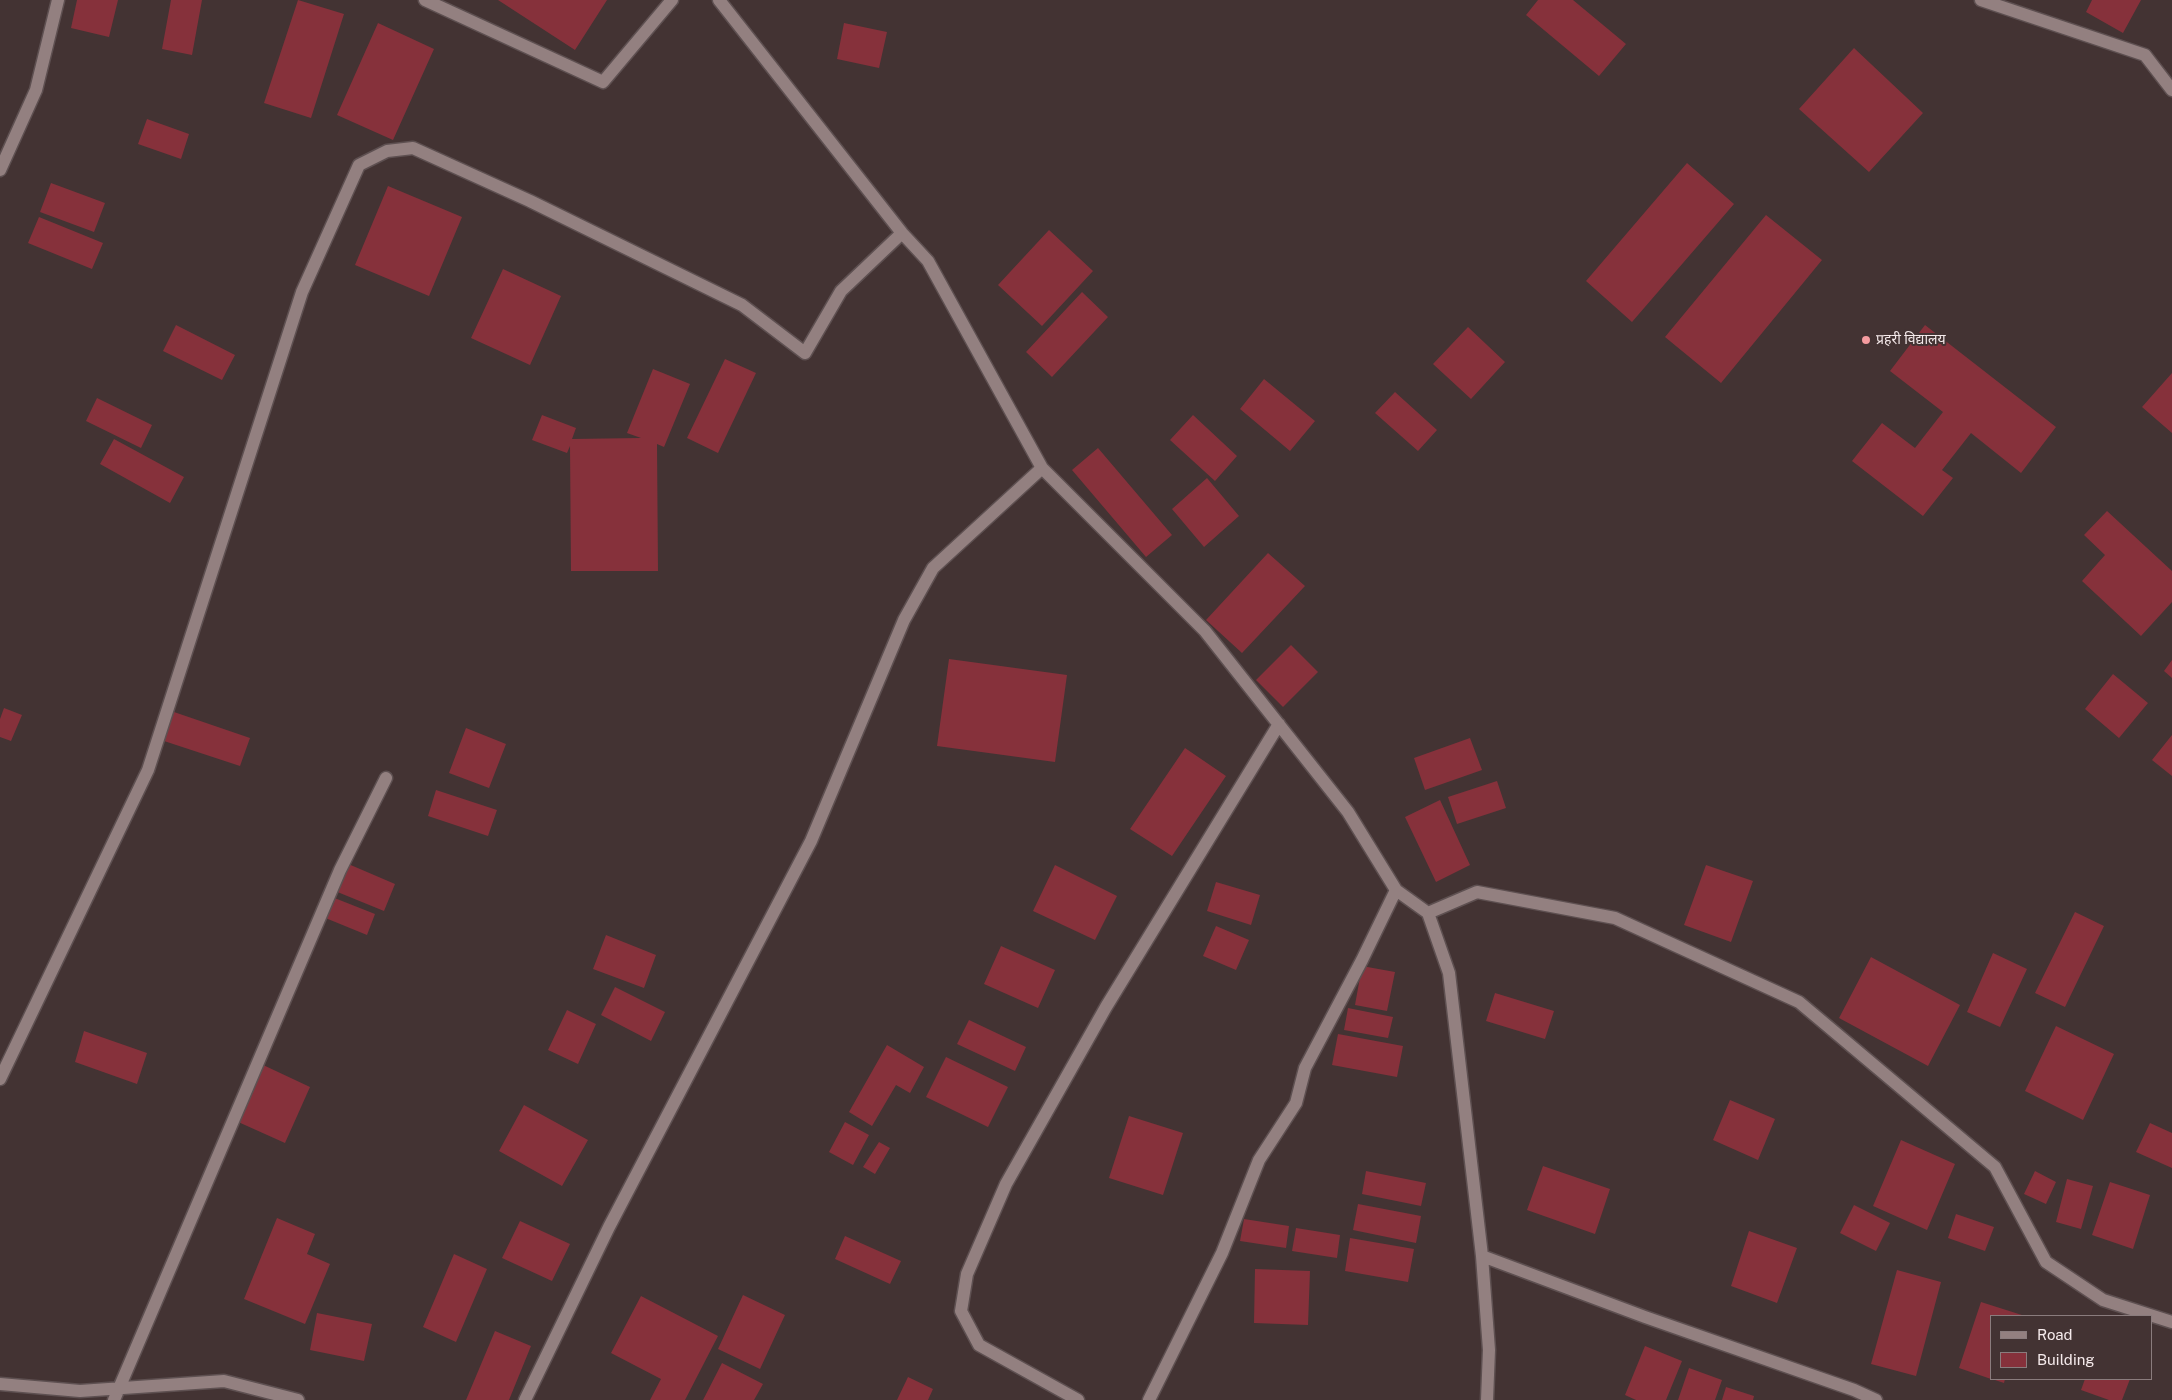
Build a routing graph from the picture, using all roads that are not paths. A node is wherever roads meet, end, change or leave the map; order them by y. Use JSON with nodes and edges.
{"nodes":[{"id":1,"x":58,"y":0,"type":"edge"},
{"id":2,"x":425,"y":0,"type":"edge"},
{"id":3,"x":672,"y":0,"type":"edge"},
{"id":4,"x":719,"y":0,"type":"edge"},
{"id":5,"x":1981,"y":0,"type":"edge"},
{"id":6,"x":2172,"y":90,"type":"edge"},
{"id":7,"x":0,"y":170,"type":"edge"},
{"id":8,"x":902,"y":233,"type":"junction"},
{"id":9,"x":1042,"y":468,"type":"junction"},
{"id":10,"x":1279,"y":724,"type":"junction"},
{"id":11,"x":386,"y":778,"type":"dead end"},
{"id":12,"x":1396,"y":890,"type":"junction"},
{"id":13,"x":1428,"y":913,"type":"junction"},
{"id":14,"x":0,"y":1078,"type":"edge"},
{"id":15,"x":1482,"y":1256,"type":"junction"},
{"id":16,"x":2150,"y":1315,"type":"edge"},
{"id":17,"x":2152,"y":1316,"type":"edge"},
{"id":18,"x":2172,"y":1322,"type":"edge"},
{"id":19,"x":0,"y":1384,"type":"edge"},
{"id":20,"x":119,"y":1386,"type":"junction"},
{"id":21,"x":114,"y":1400,"type":"edge"},
{"id":22,"x":298,"y":1400,"type":"edge"},
{"id":23,"x":526,"y":1400,"type":"edge"},
{"id":24,"x":1078,"y":1400,"type":"edge"},
{"id":25,"x":1149,"y":1400,"type":"edge"},
{"id":26,"x":1487,"y":1400,"type":"edge"},
{"id":27,"x":1876,"y":1400,"type":"edge"}],
"edges":[{"from":1,"to":7,"type":"street"},
{"from":2,"to":3,"type":"street"},
{"from":4,"to":8,"type":"street"},
{"from":5,"to":6,"type":"street"},
{"from":8,"to":9,"type":"street"},
{"from":8,"to":14,"type":"street"},
{"from":9,"to":10,"type":"street"},
{"from":9,"to":23,"type":"street"},
{"from":10,"to":12,"type":"street"},
{"from":10,"to":24,"type":"street"},
{"from":11,"to":20,"type":"street"},
{"from":12,"to":13,"type":"street"},
{"from":12,"to":25,"type":"street"},
{"from":13,"to":15,"type":"street"},
{"from":13,"to":16,"type":"street"},
{"from":15,"to":26,"type":"street"},
{"from":15,"to":27,"type":"street"},
{"from":17,"to":18,"type":"street"},
{"from":19,"to":20,"type":"street"},
{"from":20,"to":21,"type":"street"},
{"from":20,"to":22,"type":"street"}]}
